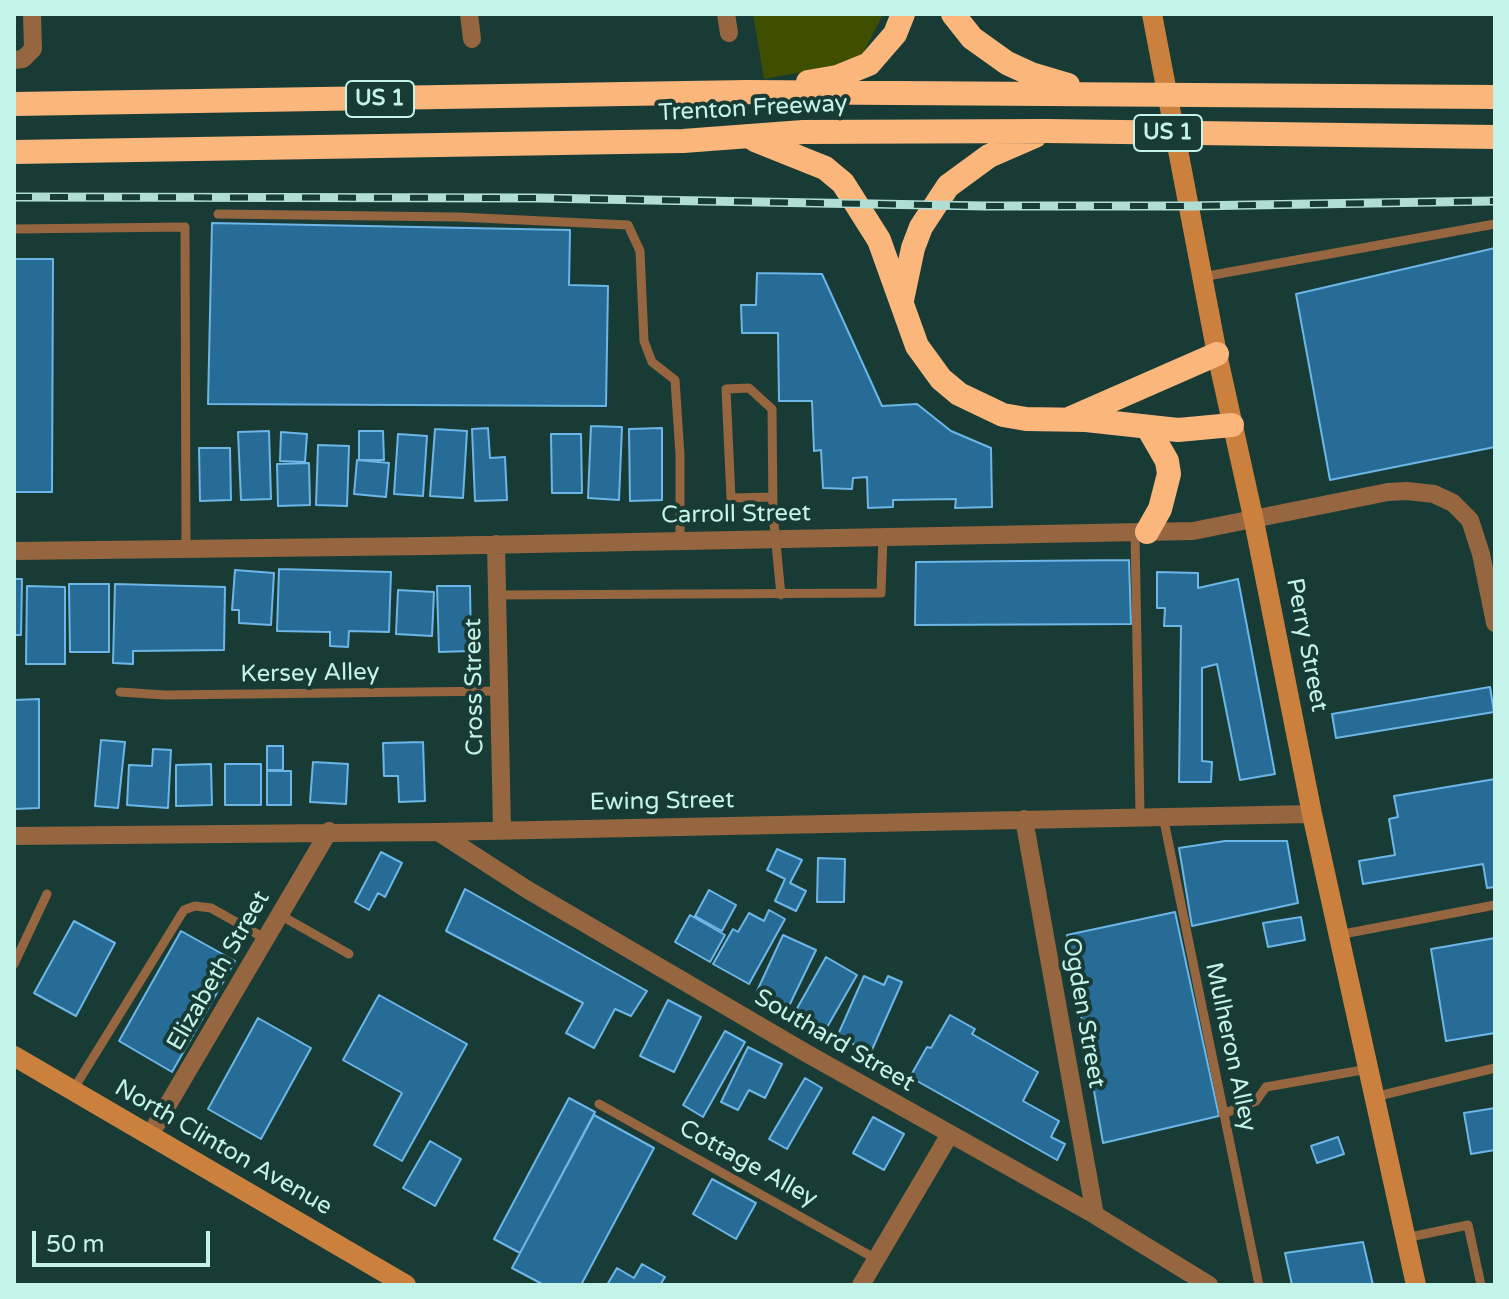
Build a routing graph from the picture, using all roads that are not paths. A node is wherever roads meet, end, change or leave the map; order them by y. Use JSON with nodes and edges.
{"nodes":[{"id":1,"x":32,"y":14,"type":"edge"},
{"id":2,"x":469,"y":14,"type":"edge"},
{"id":3,"x":726,"y":14,"type":"edge"},
{"id":4,"x":903,"y":14,"type":"edge"},
{"id":5,"x":953,"y":14,"type":"edge"},
{"id":6,"x":1152,"y":14,"type":"edge"},
{"id":7,"x":729,"y":33,"type":"dead end"},
{"id":8,"x":472,"y":39,"type":"dead end"},
{"id":9,"x":14,"y":60,"type":"edge"},
{"id":10,"x":747,"y":92,"type":"junction"},
{"id":11,"x":1110,"y":94,"type":"junction"},
{"id":12,"x":1495,"y":97,"type":"edge"},
{"id":13,"x":14,"y":104,"type":"edge"},
{"id":14,"x":1047,"y":131,"type":"junction"},
{"id":15,"x":745,"y":137,"type":"junction"},
{"id":16,"x":1495,"y":137,"type":"edge"},
{"id":17,"x":14,"y":152,"type":"edge"},
{"id":18,"x":218,"y":214,"type":"dead end"},
{"id":19,"x":1495,"y":224,"type":"edge"},
{"id":20,"x":14,"y":229,"type":"edge"},
{"id":21,"x":1202,"y":277,"type":"junction"},
{"id":22,"x":902,"y":300,"type":"junction"},
{"id":23,"x":1217,"y":354,"type":"junction"},
{"id":24,"x":1065,"y":420,"type":"junction"},
{"id":25,"x":1232,"y":425,"type":"junction"},
{"id":26,"x":1148,"y":428,"type":"junction"},
{"id":27,"x":772,"y":497,"type":"junction"},
{"id":28,"x":1254,"y":521,"type":"junction"},
{"id":29,"x":1141,"y":532,"type":"junction"},
{"id":30,"x":883,"y":536,"type":"junction"},
{"id":31,"x":776,"y":538,"type":"junction"},
{"id":32,"x":680,"y":540,"type":"junction"},
{"id":33,"x":496,"y":544,"type":"junction"},
{"id":34,"x":186,"y":548,"type":"junction"},
{"id":35,"x":14,"y":551,"type":"edge"},
{"id":36,"x":498,"y":595,"type":"junction"},
{"id":37,"x":781,"y":595,"type":"junction"},
{"id":38,"x":1495,"y":623,"type":"edge"},
{"id":39,"x":500,"y":691,"type":"junction"},
{"id":40,"x":120,"y":692,"type":"dead end"},
{"id":41,"x":1312,"y":814,"type":"junction"},
{"id":42,"x":1140,"y":816,"type":"junction"},
{"id":43,"x":1163,"y":816,"type":"junction"},
{"id":44,"x":1024,"y":819,"type":"junction"},
{"id":45,"x":502,"y":829,"type":"junction"},
{"id":46,"x":329,"y":831,"type":"junction"},
{"id":47,"x":438,"y":832,"type":"junction"},
{"id":48,"x":14,"y":836,"type":"edge"},
{"id":49,"x":47,"y":894,"type":"dead end"},
{"id":50,"x":1495,"y":905,"type":"edge"},
{"id":51,"x":280,"y":915,"type":"junction"},
{"id":52,"x":1338,"y":935,"type":"junction"},
{"id":53,"x":266,"y":939,"type":"junction"},
{"id":54,"x":349,"y":954,"type":"dead end"},
{"id":55,"x":14,"y":964,"type":"edge"},
{"id":56,"x":14,"y":1056,"type":"edge"},
{"id":57,"x":1495,"y":1068,"type":"edge"},
{"id":58,"x":1368,"y":1069,"type":"junction"},
{"id":59,"x":73,"y":1090,"type":"junction"},
{"id":60,"x":1374,"y":1097,"type":"junction"},
{"id":61,"x":599,"y":1104,"type":"dead end"},
{"id":62,"x":1223,"y":1114,"type":"junction"},
{"id":63,"x":950,"y":1134,"type":"junction"},
{"id":64,"x":150,"y":1135,"type":"junction"},
{"id":65,"x":1095,"y":1215,"type":"junction"},
{"id":66,"x":1405,"y":1238,"type":"junction"},
{"id":67,"x":876,"y":1259,"type":"junction"},
{"id":68,"x":406,"y":1285,"type":"edge"},
{"id":69,"x":861,"y":1285,"type":"edge"},
{"id":70,"x":1209,"y":1285,"type":"edge"},
{"id":71,"x":1259,"y":1285,"type":"edge"},
{"id":72,"x":1416,"y":1285,"type":"edge"},
{"id":73,"x":1481,"y":1285,"type":"edge"}],
"edges":[{"from":1,"to":9,"type":"street"},
{"from":2,"to":8,"type":"street"},
{"from":3,"to":7,"type":"street"},
{"from":4,"to":10,"type":"highway"},
{"from":5,"to":11,"type":"highway"},
{"from":6,"to":21,"type":"street","name":"Perry Street"},
{"from":10,"to":11,"type":"highway","name":"Trenton Freeway","number":"US 1"},
{"from":10,"to":13,"type":"highway","name":"Trenton Freeway","number":"US 1"},
{"from":11,"to":12,"type":"highway","name":"Trenton Freeway","number":"US 1"},
{"from":14,"to":15,"type":"highway","name":"Trenton Freeway","number":"US 1"},
{"from":14,"to":16,"type":"highway","name":"Trenton Freeway","number":"US 1"},
{"from":14,"to":22,"type":"highway"},
{"from":15,"to":17,"type":"highway","name":"Trenton Freeway","number":"US 1"},
{"from":15,"to":22,"type":"highway"},
{"from":18,"to":32,"type":"lane"},
{"from":19,"to":21,"type":"lane"},
{"from":20,"to":34,"type":"lane"},
{"from":21,"to":23,"type":"street","name":"Perry Street"},
{"from":22,"to":24,"type":"highway"},
{"from":23,"to":24,"type":"highway"},
{"from":23,"to":25,"type":"street","name":"Perry Street"},
{"from":24,"to":26,"type":"highway"},
{"from":25,"to":26,"type":"highway"},
{"from":25,"to":28,"type":"street","name":"Perry Street"},
{"from":26,"to":29,"type":"highway"},
{"from":27,"to":27,"type":"lane"},
{"from":27,"to":31,"type":"lane"},
{"from":28,"to":29,"type":"street","name":"Carroll Street"},
{"from":28,"to":38,"type":"street","name":"Carroll Street"},
{"from":28,"to":41,"type":"street","name":"Perry Street"},
{"from":29,"to":30,"type":"street","name":"Carroll Street"},
{"from":29,"to":42,"type":"lane"},
{"from":30,"to":31,"type":"street","name":"Carroll Street"},
{"from":30,"to":37,"type":"lane"},
{"from":31,"to":32,"type":"street","name":"Carroll Street"},
{"from":31,"to":37,"type":"lane"},
{"from":32,"to":33,"type":"street","name":"Carroll Street"},
{"from":33,"to":34,"type":"street","name":"Carroll Street"},
{"from":33,"to":36,"type":"street","name":"Cross Street"},
{"from":34,"to":35,"type":"street","name":"Carroll Street"},
{"from":36,"to":37,"type":"lane"},
{"from":36,"to":39,"type":"street","name":"Cross Street"},
{"from":39,"to":40,"type":"lane","name":"Kersey Alley"},
{"from":39,"to":45,"type":"street","name":"Cross Street"},
{"from":41,"to":43,"type":"street","name":"Ewing Street"},
{"from":41,"to":52,"type":"street","name":"Perry Street"},
{"from":42,"to":43,"type":"street","name":"Ewing Street"},
{"from":42,"to":44,"type":"street","name":"Ewing Street"},
{"from":43,"to":62,"type":"lane","name":"Mulheron Alley"},
{"from":44,"to":45,"type":"street","name":"Ewing Street"},
{"from":44,"to":65,"type":"street","name":"Ogden Street"},
{"from":45,"to":47,"type":"street","name":"Ewing Street"},
{"from":46,"to":47,"type":"street","name":"Ewing Street"},
{"from":46,"to":48,"type":"street","name":"Ewing Street"},
{"from":46,"to":51,"type":"street","name":"Elizabeth Street"},
{"from":47,"to":63,"type":"street","name":"Southard Street"},
{"from":49,"to":55,"type":"lane"},
{"from":50,"to":52,"type":"lane"},
{"from":51,"to":53,"type":"street","name":"Elizabeth Street"},
{"from":51,"to":54,"type":"lane"},
{"from":52,"to":58,"type":"street","name":"Perry Street"},
{"from":53,"to":59,"type":"lane"},
{"from":53,"to":64,"type":"street","name":"Elizabeth Street"},
{"from":56,"to":59,"type":"street","name":"North Clinton Avenue"},
{"from":57,"to":60,"type":"lane"},
{"from":58,"to":60,"type":"street","name":"Perry Street"},
{"from":58,"to":62,"type":"lane"},
{"from":59,"to":64,"type":"street","name":"North Clinton Avenue"},
{"from":60,"to":66,"type":"street","name":"Perry Street"},
{"from":61,"to":67,"type":"lane","name":"Cottage Alley"},
{"from":62,"to":71,"type":"lane","name":"Mulheron Alley"},
{"from":63,"to":65,"type":"street","name":"Southard Street"},
{"from":63,"to":67,"type":"street"},
{"from":64,"to":68,"type":"street","name":"North Clinton Avenue"},
{"from":65,"to":70,"type":"street","name":"Southard Street"},
{"from":66,"to":72,"type":"street","name":"Perry Street"},
{"from":66,"to":73,"type":"lane"},
{"from":67,"to":69,"type":"street"}]}
